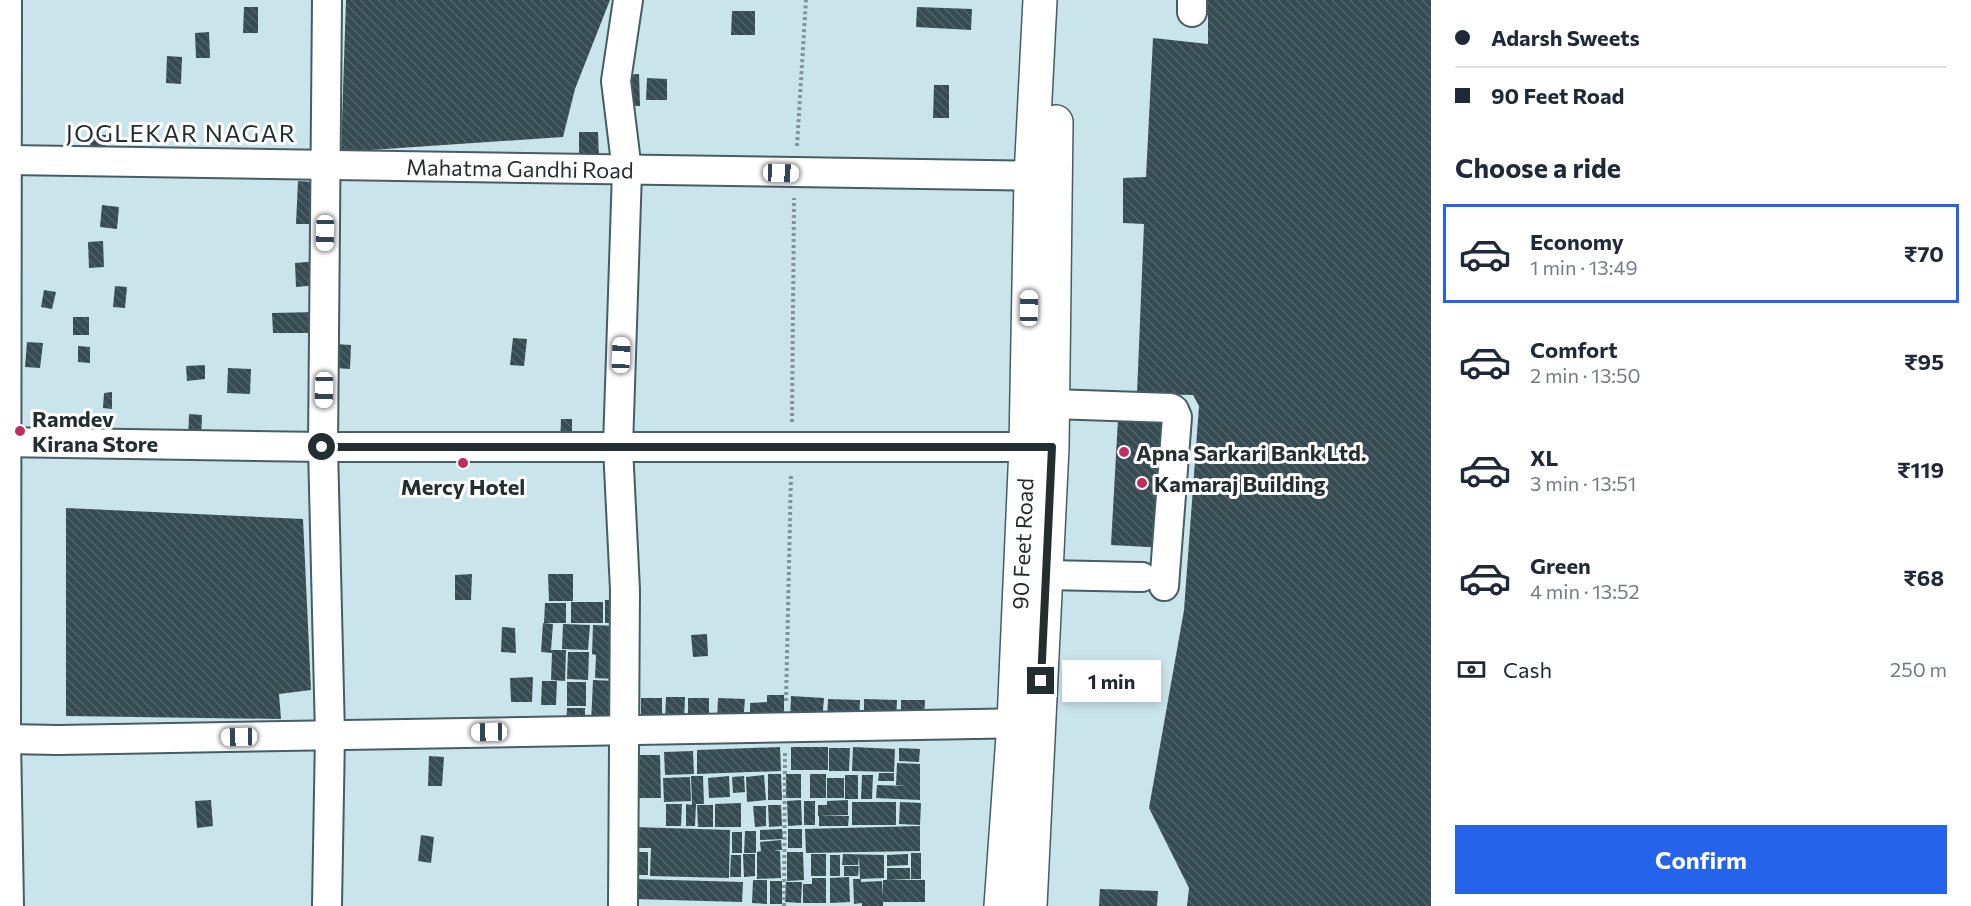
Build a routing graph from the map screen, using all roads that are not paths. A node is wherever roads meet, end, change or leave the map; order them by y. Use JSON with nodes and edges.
{"nodes":[{"id":1,"x":7,"y":0,"type":"edge"},
{"id":2,"x":327,"y":0,"type":"edge"},
{"id":3,"x":628,"y":0,"type":"edge"},
{"id":4,"x":1040,"y":0,"type":"edge"},
{"id":5,"x":1061,"y":0,"type":"edge"},
{"id":6,"x":8,"y":160,"type":"junction"},
{"id":7,"x":325,"y":166,"type":"junction"},
{"id":8,"x":627,"y":171,"type":"junction"},
{"id":9,"x":1043,"y":177,"type":"junction"},
{"id":10,"x":1052,"y":404,"type":"junction"},
{"id":11,"x":4,"y":442,"type":"edge"},
{"id":12,"x":322,"y":447,"type":"junction"},
{"id":13,"x":618,"y":447,"type":"junction"},
{"id":14,"x":1039,"y":447,"type":"junction"},
{"id":15,"x":1046,"y":575,"type":"junction"},
{"id":16,"x":1026,"y":723,"type":"junction"},
{"id":17,"x":625,"y":730,"type":"junction"},
{"id":18,"x":330,"y":735,"type":"junction"},
{"id":19,"x":6,"y":740,"type":"junction"},
{"id":20,"x":1022,"y":801,"type":"junction"},
{"id":21,"x":9,"y":906,"type":"edge"},
{"id":22,"x":327,"y":906,"type":"edge"},
{"id":23,"x":623,"y":906,"type":"edge"},
{"id":24,"x":1001,"y":906,"type":"edge"},
{"id":25,"x":1030,"y":906,"type":"edge"}],
"edges":[{"from":1,"to":6,"type":"street"},
{"from":2,"to":7,"type":"street"},
{"from":3,"to":8,"type":"street"},
{"from":4,"to":9,"type":"main road","name":"90 Feet Road"},
{"from":5,"to":9,"type":"main road","name":"90 Feet Road"},
{"from":6,"to":7,"type":"street","name":"Mahatma Gandhi Road"},
{"from":6,"to":11,"type":"street"},
{"from":7,"to":8,"type":"street","name":"Mahatma Gandhi Road"},
{"from":7,"to":12,"type":"street"},
{"from":8,"to":9,"type":"street","name":"Mahatma Gandhi Road"},
{"from":8,"to":13,"type":"street"},
{"from":9,"to":10,"type":"main road","name":"90 Feet Road"},
{"from":9,"to":14,"type":"main road","name":"90 Feet Road"},
{"from":10,"to":14,"type":"main road","name":"90 Feet Road"},
{"from":10,"to":15,"type":"street"},
{"from":11,"to":12,"type":"street"},
{"from":11,"to":19,"type":"street"},
{"from":12,"to":13,"type":"street"},
{"from":12,"to":18,"type":"street"},
{"from":13,"to":14,"type":"street"},
{"from":13,"to":17,"type":"street"},
{"from":14,"to":15,"type":"main road","name":"90 Feet Road"},
{"from":14,"to":16,"type":"main road","name":"90 Feet Road"},
{"from":15,"to":16,"type":"main road","name":"90 Feet Road"},
{"from":16,"to":17,"type":"street"},
{"from":16,"to":20,"type":"main road","name":"90 Feet Road"},
{"from":17,"to":18,"type":"street"},
{"from":17,"to":23,"type":"street"},
{"from":18,"to":19,"type":"street"},
{"from":18,"to":22,"type":"street"},
{"from":19,"to":21,"type":"street"},
{"from":20,"to":24,"type":"main road","name":"90 Feet Road"},
{"from":20,"to":25,"type":"main road","name":"90 Feet Road"}]}
